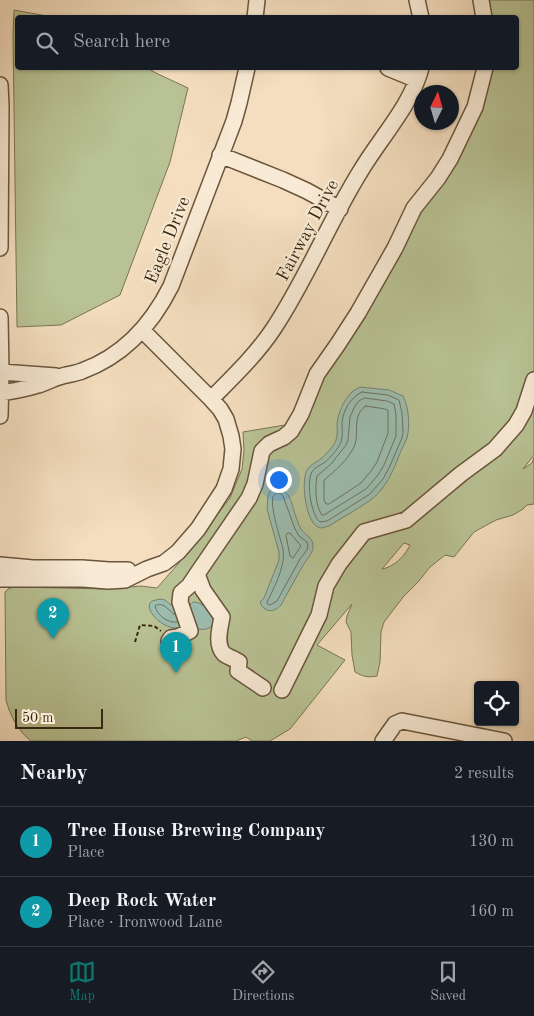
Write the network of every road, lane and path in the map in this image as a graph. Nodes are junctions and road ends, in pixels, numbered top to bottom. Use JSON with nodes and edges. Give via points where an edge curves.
{"nodes":[{"id":1,"x":258,"y":0,"type":"edge"},
{"id":2,"x":417,"y":0,"type":"edge"},
{"id":3,"x":481,"y":0,"type":"edge"},
{"id":4,"x":256,"y":15,"type":"edge"},
{"id":5,"x":420,"y":15,"type":"edge"},
{"id":6,"x":484,"y":15,"type":"edge"},
{"id":7,"x":247,"y":70,"type":"edge"},
{"id":8,"x":398,"y":70,"type":"edge"},
{"id":9,"x":484,"y":70,"type":"edge"},
{"id":10,"x":419,"y":74,"type":"edge"},
{"id":11,"x":0,"y":85,"type":"edge"},
{"id":12,"x":220,"y":156,"type":"junction"},
{"id":13,"x":0,"y":187,"type":"edge"},
{"id":14,"x":340,"y":209,"type":"junction"},
{"id":15,"x":0,"y":248,"type":"edge"},
{"id":16,"x":0,"y":317,"type":"edge"},
{"id":17,"x":142,"y":330,"type":"junction"},
{"id":18,"x":1,"y":372,"type":"edge"},
{"id":19,"x":60,"y":376,"type":"junction"},
{"id":20,"x":534,"y":380,"type":"edge"},
{"id":21,"x":1,"y":394,"type":"edge"},
{"id":22,"x":211,"y":399,"type":"junction"},
{"id":23,"x":0,"y":416,"type":"edge"},
{"id":24,"x":0,"y":565,"type":"edge"},
{"id":25,"x":147,"y":569,"type":"junction"},
{"id":26,"x":198,"y":574,"type":"junction"},
{"id":27,"x":0,"y":579,"type":"edge"},
{"id":28,"x":170,"y":639,"type":"joint"},
{"id":29,"x":135,"y":642,"type":"dead end"},
{"id":30,"x":263,"y":688,"type":"dead end"},
{"id":31,"x":282,"y":690,"type":"dead end"},
{"id":32,"x":383,"y":741,"type":"edge"},
{"id":33,"x":504,"y":741,"type":"edge"}],
"edges":[{"from":1,"to":4,"type":"street"},
{"from":2,"to":5,"type":"street"},
{"from":3,"to":6,"type":"street"},
{"from":7,"to":12,"type":"street","name":"Eagle Drive","via":[[239,103]]},
{"from":8,"to":10,"type":"street"},
{"from":9,"to":26,"type":"street","via":[[475,107],[450,159],[414,208],[358,313],[317,374],[291,431],[262,451],[250,498]]},
{"from":10,"to":14,"type":"street","name":"Fairway Drive","via":[[404,106],[363,166]]},
{"from":11,"to":13,"type":"street"},
{"from":12,"to":14,"type":"street","via":[[284,180]]},
{"from":12,"to":17,"type":"street","name":"Eagle Drive","via":[[171,286]]},
{"from":13,"to":15,"type":"street"},
{"from":14,"to":22,"type":"street","name":"Fairway Drive","via":[[275,327]]},
{"from":16,"to":18,"type":"street"},
{"from":17,"to":19,"type":"street","name":"Eagle Drive","via":[[104,361]]},
{"from":17,"to":22,"type":"street"},
{"from":18,"to":19,"type":"street","name":"Eagle Drive"},
{"from":18,"to":21,"type":"street"},
{"from":19,"to":21,"type":"street","name":"Eagle Drive"},
{"from":20,"to":31,"type":"street","via":[[524,411],[495,449],[406,520],[364,532],[326,586],[320,615]]},
{"from":21,"to":23,"type":"street"},
{"from":22,"to":25,"type":"street","via":[[226,419],[233,449],[224,489],[198,529],[178,552],[164,563]]},
{"from":24,"to":25,"type":"street"},
{"from":25,"to":27,"type":"street","via":[[125,580]]},
{"from":26,"to":28,"type":"street","via":[[179,598],[190,631]]},
{"from":26,"to":30,"type":"street","via":[[203,590],[222,617],[219,634],[223,653],[239,662],[238,671]]},
{"from":28,"to":29,"type":"path","via":[[154,626],[140,625]]},
{"from":32,"to":33,"type":"street","via":[[395,724],[402,721]]}]}
